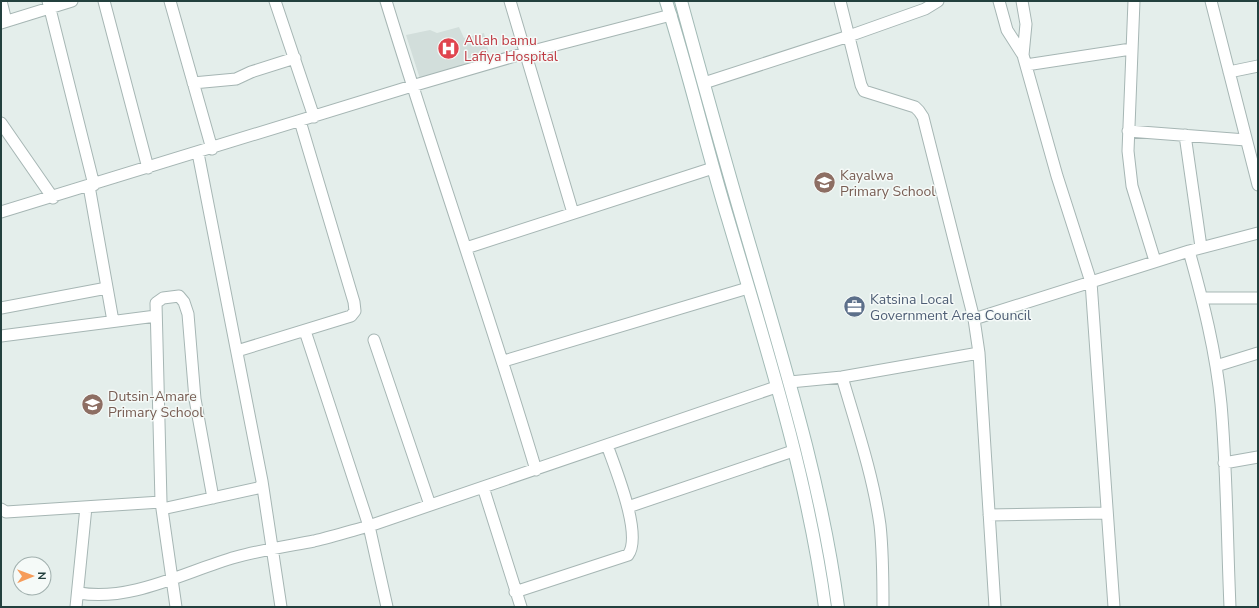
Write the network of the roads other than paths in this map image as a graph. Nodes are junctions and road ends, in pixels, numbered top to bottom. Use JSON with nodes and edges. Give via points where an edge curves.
{"nodes":[{"id":1,"x":2,"y":1,"type":"edge"},
{"id":2,"x":72,"y":1,"type":"edge"},
{"id":3,"x":104,"y":1,"type":"edge"},
{"id":4,"x":170,"y":1,"type":"edge"},
{"id":5,"x":275,"y":1,"type":"edge"},
{"id":6,"x":386,"y":1,"type":"edge"},
{"id":7,"x":510,"y":1,"type":"edge"},
{"id":8,"x":666,"y":1,"type":"edge"},
{"id":9,"x":681,"y":1,"type":"edge"},
{"id":10,"x":840,"y":1,"type":"edge"},
{"id":11,"x":999,"y":1,"type":"edge"},
{"id":12,"x":1022,"y":1,"type":"edge"},
{"id":13,"x":1134,"y":1,"type":"edge"},
{"id":14,"x":1211,"y":1,"type":"edge"},
{"id":15,"x":934,"y":2,"type":"edge"},
{"id":16,"x":49,"y":4,"type":"edge"},
{"id":17,"x":671,"y":15,"type":"junction"},
{"id":18,"x":4,"y":22,"type":"edge"},
{"id":19,"x":849,"y":36,"type":"junction"},
{"id":20,"x":1131,"y":49,"type":"junction"},
{"id":21,"x":526,"y":53,"type":"junction"},
{"id":22,"x":295,"y":58,"type":"junction"},
{"id":23,"x":1025,"y":60,"type":"junction"},
{"id":24,"x":1258,"y":66,"type":"edge"},
{"id":25,"x":1229,"y":72,"type":"junction"},
{"id":26,"x":193,"y":83,"type":"junction"},
{"id":27,"x":704,"y":84,"type":"junction"},
{"id":28,"x":412,"y":86,"type":"junction"},
{"id":29,"x":314,"y":117,"type":"junction"},
{"id":30,"x":300,"y":121,"type":"junction"},
{"id":31,"x":1,"y":123,"type":"edge"},
{"id":32,"x":1128,"y":131,"type":"junction"},
{"id":33,"x":1185,"y":135,"type":"junction"},
{"id":34,"x":1246,"y":140,"type":"junction"},
{"id":35,"x":212,"y":148,"type":"junction"},
{"id":36,"x":198,"y":153,"type":"junction"},
{"id":37,"x":148,"y":168,"type":"junction"},
{"id":38,"x":713,"y":168,"type":"junction"},
{"id":39,"x":1258,"y":185,"type":"edge"},
{"id":40,"x":92,"y":186,"type":"junction"},
{"id":41,"x":53,"y":198,"type":"junction"},
{"id":42,"x":1,"y":212,"type":"edge"},
{"id":43,"x":574,"y":213,"type":"junction"},
{"id":44,"x":1258,"y":233,"type":"edge"},
{"id":45,"x":466,"y":248,"type":"junction"},
{"id":46,"x":1201,"y":248,"type":"junction"},
{"id":47,"x":1189,"y":251,"type":"junction"},
{"id":48,"x":1155,"y":261,"type":"junction"},
{"id":49,"x":1091,"y":282,"type":"junction"},
{"id":50,"x":107,"y":288,"type":"junction"},
{"id":51,"x":748,"y":288,"type":"junction"},
{"id":52,"x":1202,"y":298,"type":"junction"},
{"id":53,"x":1258,"y":298,"type":"edge"},
{"id":54,"x":1,"y":308,"type":"edge"},
{"id":55,"x":156,"y":316,"type":"junction"},
{"id":56,"x":974,"y":319,"type":"junction"},
{"id":57,"x":113,"y":321,"type":"junction"},
{"id":58,"x":305,"y":331,"type":"junction"},
{"id":59,"x":1,"y":336,"type":"edge"},
{"id":60,"x":374,"y":340,"type":"dead end"},
{"id":61,"x":237,"y":351,"type":"junction"},
{"id":62,"x":979,"y":353,"type":"junction"},
{"id":63,"x":1258,"y":353,"type":"edge"},
{"id":64,"x":504,"y":361,"type":"junction"},
{"id":65,"x":1216,"y":366,"type":"junction"},
{"id":66,"x":842,"y":377,"type":"junction"},
{"id":67,"x":790,"y":382,"type":"junction"},
{"id":68,"x":776,"y":387,"type":"junction"},
{"id":69,"x":607,"y":445,"type":"junction"},
{"id":70,"x":793,"y":452,"type":"junction"},
{"id":71,"x":1258,"y":457,"type":"edge"},
{"id":72,"x":1224,"y":463,"type":"junction"},
{"id":73,"x":536,"y":470,"type":"junction"},
{"id":74,"x":262,"y":485,"type":"junction"},
{"id":75,"x":483,"y":487,"type":"junction"},
{"id":76,"x":213,"y":498,"type":"junction"},
{"id":77,"x":430,"y":505,"type":"junction"},
{"id":78,"x":161,"y":506,"type":"junction"},
{"id":79,"x":86,"y":507,"type":"junction"},
{"id":80,"x":628,"y":507,"type":"junction"},
{"id":81,"x":2,"y":511,"type":"edge"},
{"id":82,"x":1107,"y":513,"type":"junction"},
{"id":83,"x":989,"y":515,"type":"junction"},
{"id":84,"x":369,"y":526,"type":"junction"},
{"id":85,"x":273,"y":549,"type":"junction"},
{"id":86,"x":172,"y":579,"type":"junction"},
{"id":87,"x":515,"y":592,"type":"junction"},
{"id":88,"x":78,"y":593,"type":"junction"},
{"id":89,"x":76,"y":607,"type":"edge"},
{"id":90,"x":176,"y":607,"type":"edge"},
{"id":91,"x":281,"y":607,"type":"edge"},
{"id":92,"x":387,"y":607,"type":"edge"},
{"id":93,"x":521,"y":607,"type":"edge"},
{"id":94,"x":825,"y":607,"type":"edge"},
{"id":95,"x":838,"y":607,"type":"edge"},
{"id":96,"x":883,"y":607,"type":"edge"},
{"id":97,"x":995,"y":607,"type":"edge"},
{"id":98,"x":1114,"y":607,"type":"edge"},
{"id":99,"x":1230,"y":607,"type":"edge"}],
"edges":[{"from":1,"to":18,"type":"street"},
{"from":2,"to":16,"type":"street"},
{"from":3,"to":37,"type":"street"},
{"from":4,"to":26,"type":"street"},
{"from":5,"to":22,"type":"street"},
{"from":6,"to":28,"type":"street"},
{"from":7,"to":21,"type":"street"},
{"from":8,"to":17,"type":"main road"},
{"from":9,"to":27,"type":"main road"},
{"from":10,"to":19,"type":"street"},
{"from":11,"to":23,"type":"street","via":[[1007,30]]},
{"from":12,"to":23,"type":"street","via":[[1026,24]]},
{"from":13,"to":20,"type":"street"},
{"from":14,"to":25,"type":"street"},
{"from":15,"to":19,"type":"street"},
{"from":16,"to":18,"type":"street"},
{"from":16,"to":40,"type":"street"},
{"from":17,"to":21,"type":"street"},
{"from":17,"to":38,"type":"main road"},
{"from":19,"to":27,"type":"street"},
{"from":19,"to":56,"type":"street","via":[[864,91],[915,108],[923,118]]},
{"from":20,"to":23,"type":"street"},
{"from":20,"to":32,"type":"street"},
{"from":21,"to":28,"type":"street"},
{"from":21,"to":43,"type":"street"},
{"from":22,"to":26,"type":"street","via":[[236,79]]},
{"from":22,"to":29,"type":"street"},
{"from":23,"to":49,"type":"street","via":[[1057,176]]},
{"from":24,"to":25,"type":"street"},
{"from":25,"to":34,"type":"street"},
{"from":26,"to":35,"type":"street"},
{"from":27,"to":67,"type":"main road"},
{"from":28,"to":29,"type":"street"},
{"from":28,"to":45,"type":"street"},
{"from":29,"to":30,"type":"street"},
{"from":30,"to":35,"type":"street"},
{"from":30,"to":58,"type":"street","via":[[355,311],[351,316]]},
{"from":31,"to":41,"type":"street"},
{"from":32,"to":33,"type":"street"},
{"from":32,"to":48,"type":"street","via":[[1132,186]]},
{"from":33,"to":34,"type":"street"},
{"from":33,"to":46,"type":"street"},
{"from":34,"to":39,"type":"street"},
{"from":35,"to":36,"type":"street"},
{"from":36,"to":37,"type":"street"},
{"from":36,"to":61,"type":"street"},
{"from":37,"to":40,"type":"street"},
{"from":38,"to":43,"type":"street"},
{"from":38,"to":51,"type":"main road"},
{"from":40,"to":41,"type":"street"},
{"from":40,"to":50,"type":"street"},
{"from":41,"to":42,"type":"street"},
{"from":43,"to":45,"type":"street"},
{"from":44,"to":46,"type":"street"},
{"from":45,"to":64,"type":"street"},
{"from":46,"to":47,"type":"street"},
{"from":47,"to":48,"type":"street"},
{"from":47,"to":52,"type":"street"},
{"from":48,"to":49,"type":"street"},
{"from":49,"to":56,"type":"street"},
{"from":49,"to":82,"type":"street"},
{"from":50,"to":54,"type":"street"},
{"from":50,"to":57,"type":"street"},
{"from":51,"to":64,"type":"street"},
{"from":51,"to":68,"type":"main road"},
{"from":52,"to":53,"type":"street"},
{"from":52,"to":65,"type":"street"},
{"from":55,"to":57,"type":"street"},
{"from":55,"to":76,"type":"street","via":[[158,300],[179,296],[183,299],[191,334],[195,399]]},
{"from":55,"to":78,"type":"street"},
{"from":56,"to":62,"type":"street"},
{"from":57,"to":59,"type":"street"},
{"from":58,"to":61,"type":"street"},
{"from":58,"to":84,"type":"street"},
{"from":60,"to":77,"type":"street"},
{"from":61,"to":74,"type":"street"},
{"from":62,"to":66,"type":"street"},
{"from":62,"to":83,"type":"street"},
{"from":63,"to":65,"type":"street"},
{"from":64,"to":73,"type":"street"},
{"from":65,"to":72,"type":"street"},
{"from":66,"to":67,"type":"street"},
{"from":66,"to":96,"type":"street","via":[[880,524]]},
{"from":67,"to":95,"type":"main road","via":[[825,521]]},
{"from":68,"to":69,"type":"street"},
{"from":68,"to":70,"type":"main road"},
{"from":69,"to":73,"type":"street"},
{"from":69,"to":80,"type":"street"},
{"from":70,"to":80,"type":"street"},
{"from":70,"to":94,"type":"main road","via":[[813,531]]},
{"from":71,"to":72,"type":"street"},
{"from":72,"to":99,"type":"street"},
{"from":73,"to":75,"type":"street"},
{"from":74,"to":76,"type":"street"},
{"from":74,"to":85,"type":"street"},
{"from":75,"to":77,"type":"street"},
{"from":75,"to":87,"type":"street"},
{"from":76,"to":78,"type":"street"},
{"from":77,"to":84,"type":"street"},
{"from":78,"to":79,"type":"street"},
{"from":78,"to":86,"type":"street"},
{"from":79,"to":81,"type":"street"},
{"from":79,"to":88,"type":"street"},
{"from":80,"to":87,"type":"street","via":[[634,542],[633,549],[628,554]]},
{"from":82,"to":83,"type":"street"},
{"from":82,"to":98,"type":"street"},
{"from":83,"to":97,"type":"street"},
{"from":84,"to":85,"type":"street","via":[[315,541]]},
{"from":84,"to":92,"type":"street"},
{"from":85,"to":86,"type":"street","via":[[237,557]]},
{"from":85,"to":91,"type":"street"},
{"from":86,"to":88,"type":"street","via":[[104,595]]},
{"from":86,"to":90,"type":"street"},
{"from":87,"to":93,"type":"street"},
{"from":88,"to":89,"type":"street"}]}
